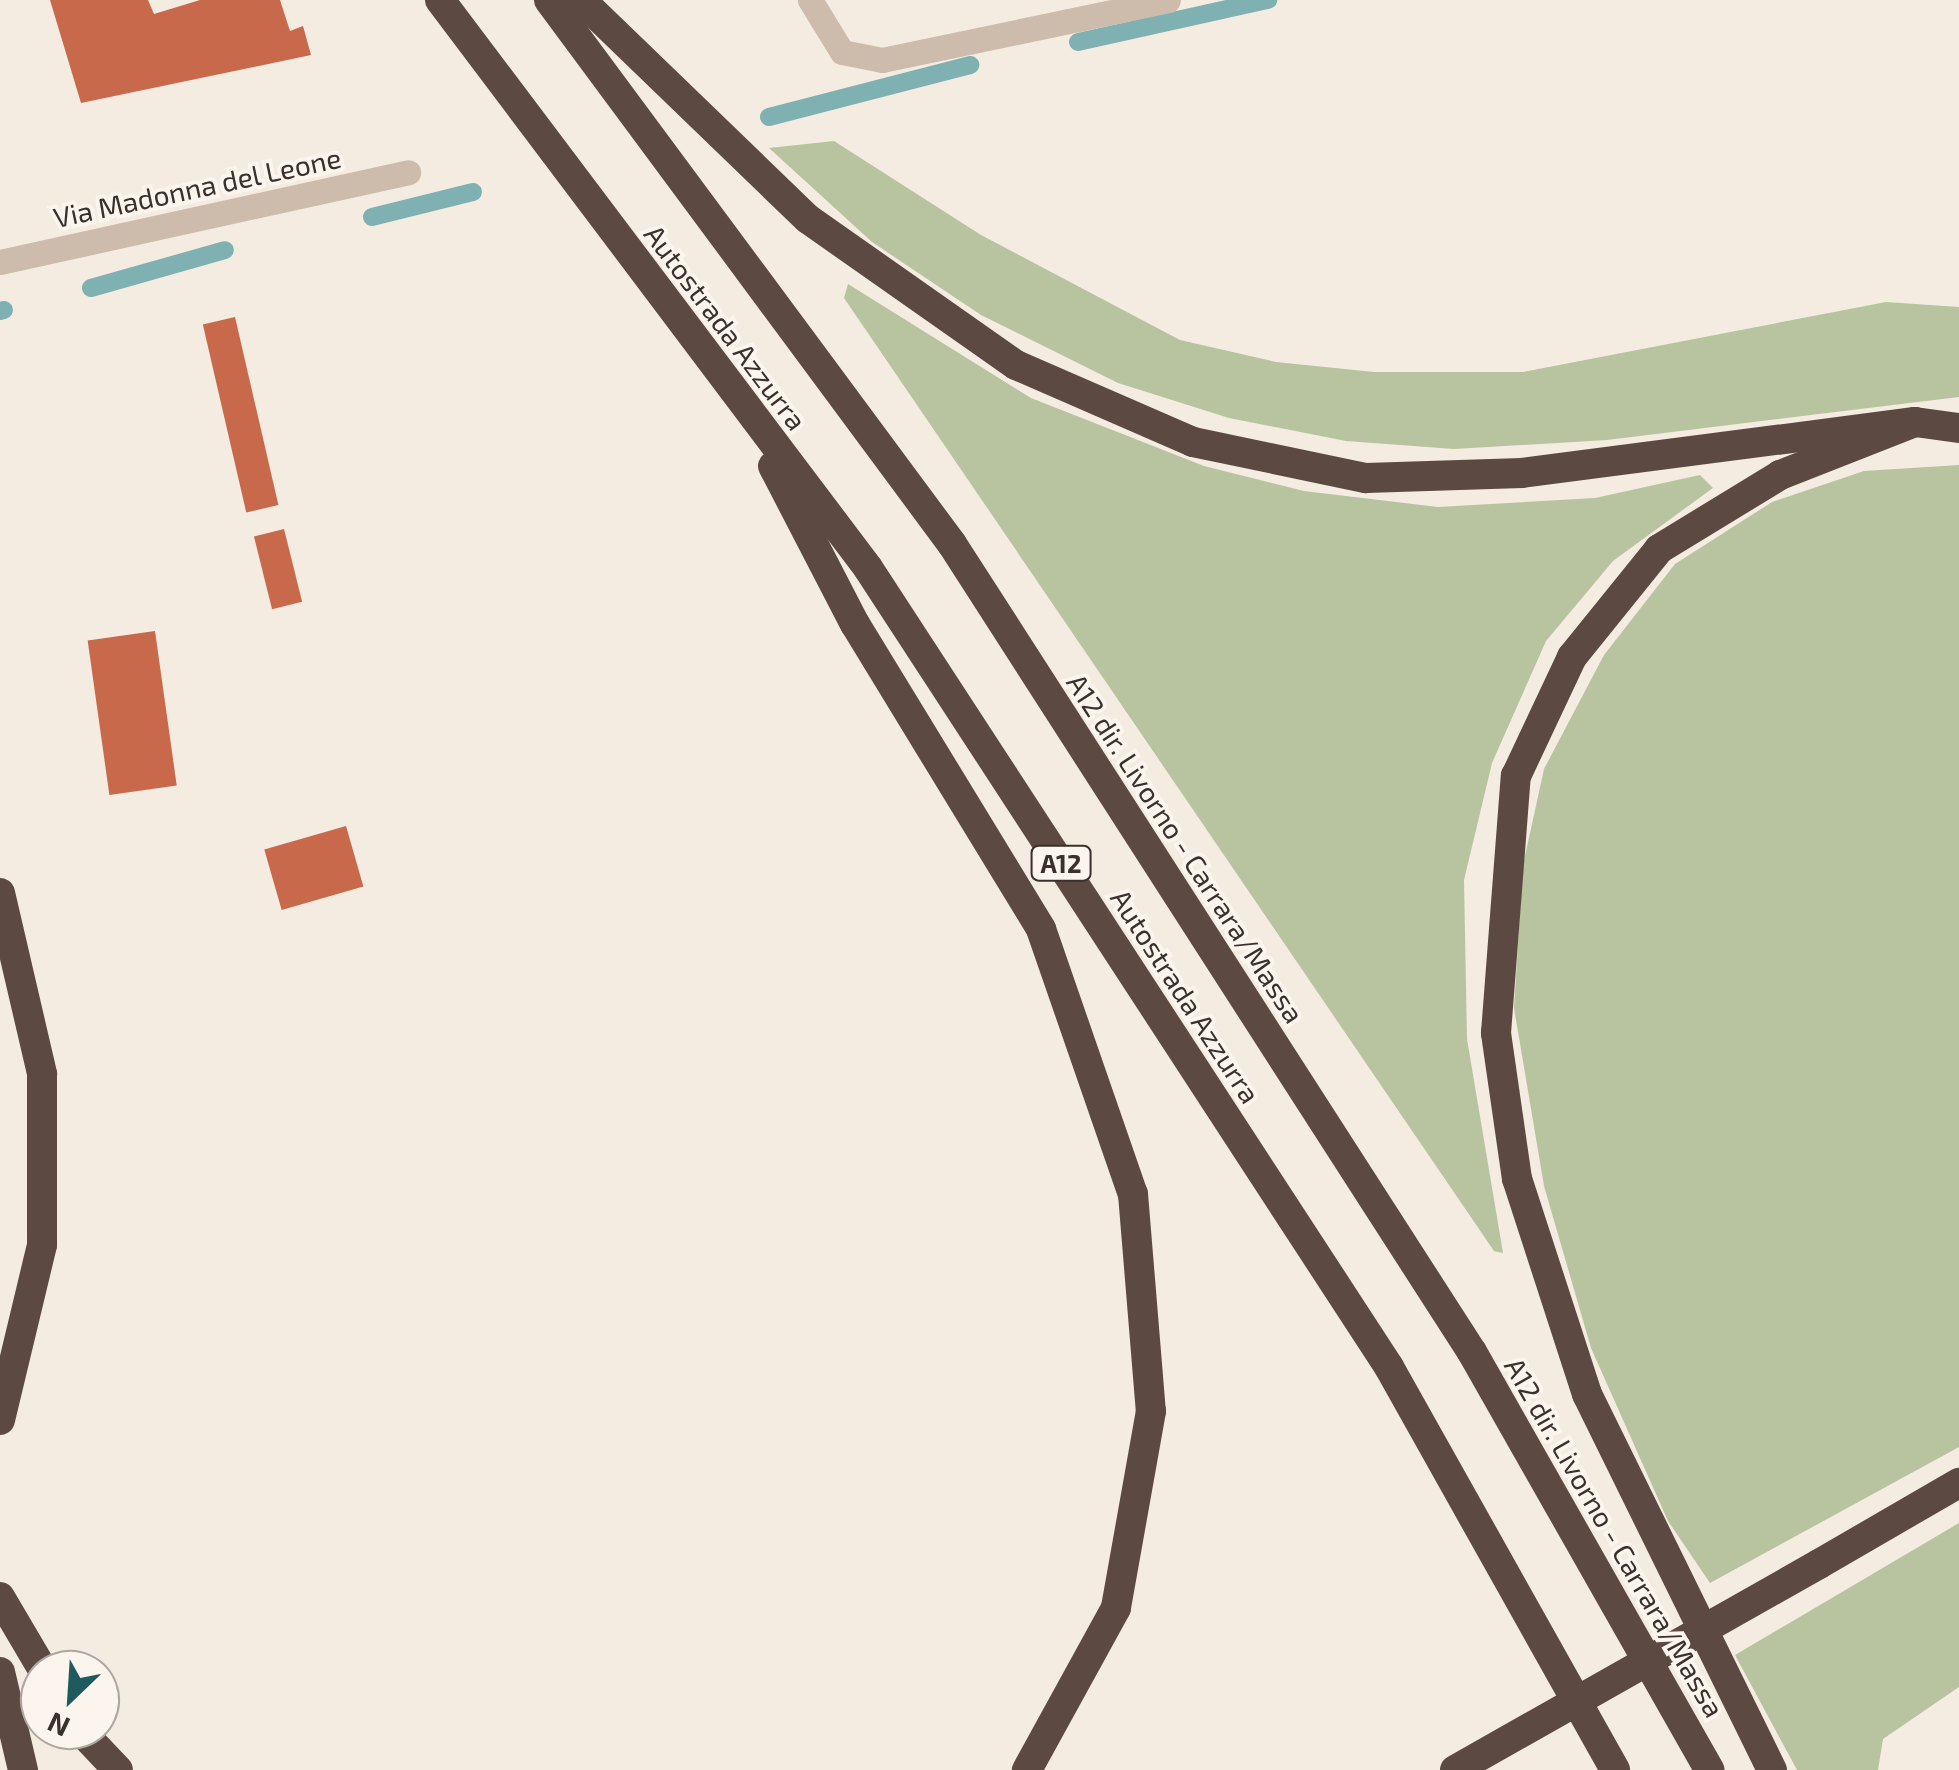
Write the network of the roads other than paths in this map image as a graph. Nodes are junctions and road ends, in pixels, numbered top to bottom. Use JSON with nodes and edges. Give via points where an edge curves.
{"nodes":[{"id":1,"x":440,"y":0,"type":"edge"},
{"id":2,"x":549,"y":0,"type":"edge"},
{"id":3,"x":582,"y":0,"type":"edge"},
{"id":4,"x":810,"y":0,"type":"edge"},
{"id":5,"x":1168,"y":0,"type":"edge"},
{"id":6,"x":408,"y":172,"type":"dead end"},
{"id":7,"x":0,"y":262,"type":"edge"},
{"id":8,"x":734,"y":393,"type":"junction"},
{"id":9,"x":1916,"y":422,"type":"junction"},
{"id":10,"x":1959,"y":428,"type":"edge"},
{"id":11,"x":0,"y":893,"type":"edge"},
{"id":12,"x":0,"y":1420,"type":"edge"},
{"id":13,"x":1959,"y":1484,"type":"edge"},
{"id":14,"x":0,"y":1598,"type":"edge"},
{"id":15,"x":31,"y":1650,"type":"edge"},
{"id":16,"x":0,"y":1672,"type":"edge"},
{"id":17,"x":99,"y":1750,"type":"edge"},
{"id":18,"x":24,"y":1770,"type":"edge"},
{"id":19,"x":118,"y":1770,"type":"edge"},
{"id":20,"x":1026,"y":1770,"type":"edge"},
{"id":21,"x":1455,"y":1770,"type":"edge"},
{"id":22,"x":1615,"y":1770,"type":"edge"},
{"id":23,"x":1709,"y":1770,"type":"edge"},
{"id":24,"x":1772,"y":1770,"type":"edge"}],
"edges":[{"from":1,"to":8,"type":"highway","name":"Autostrada Azzurra","number":"A12"},
{"from":2,"to":23,"type":"highway","name":"A12 dir. Livorno - Carrara/Massa","via":[[952,544],[1472,1352]]},
{"from":3,"to":9,"type":"highway","via":[[808,220],[1016,365],[1193,442],[1366,478],[1522,474]]},
{"from":4,"to":5,"type":"street","via":[[842,52],[882,60]]},
{"from":6,"to":7,"type":"street","name":"Via Madonna del Leone"},
{"from":8,"to":20,"type":"highway","via":[[856,624],[1040,929],[1133,1194],[1151,1411],[1116,1608]]},
{"from":8,"to":22,"type":"highway","name":"Autostrada Azzurra","number":"A12","via":[[868,568],[1389,1367]]},
{"from":9,"to":10,"type":"highway"},
{"from":9,"to":24,"type":"highway","via":[[1780,475],[1659,549],[1572,657],[1516,776],[1496,1033],[1517,1178],[1587,1394]]},
{"from":11,"to":12,"type":"highway","via":[[42,1074],[42,1245]]},
{"from":13,"to":21,"type":"highway","bridge":true},
{"from":14,"to":15,"type":"highway"},
{"from":16,"to":18,"type":"highway"},
{"from":17,"to":19,"type":"highway"}]}
